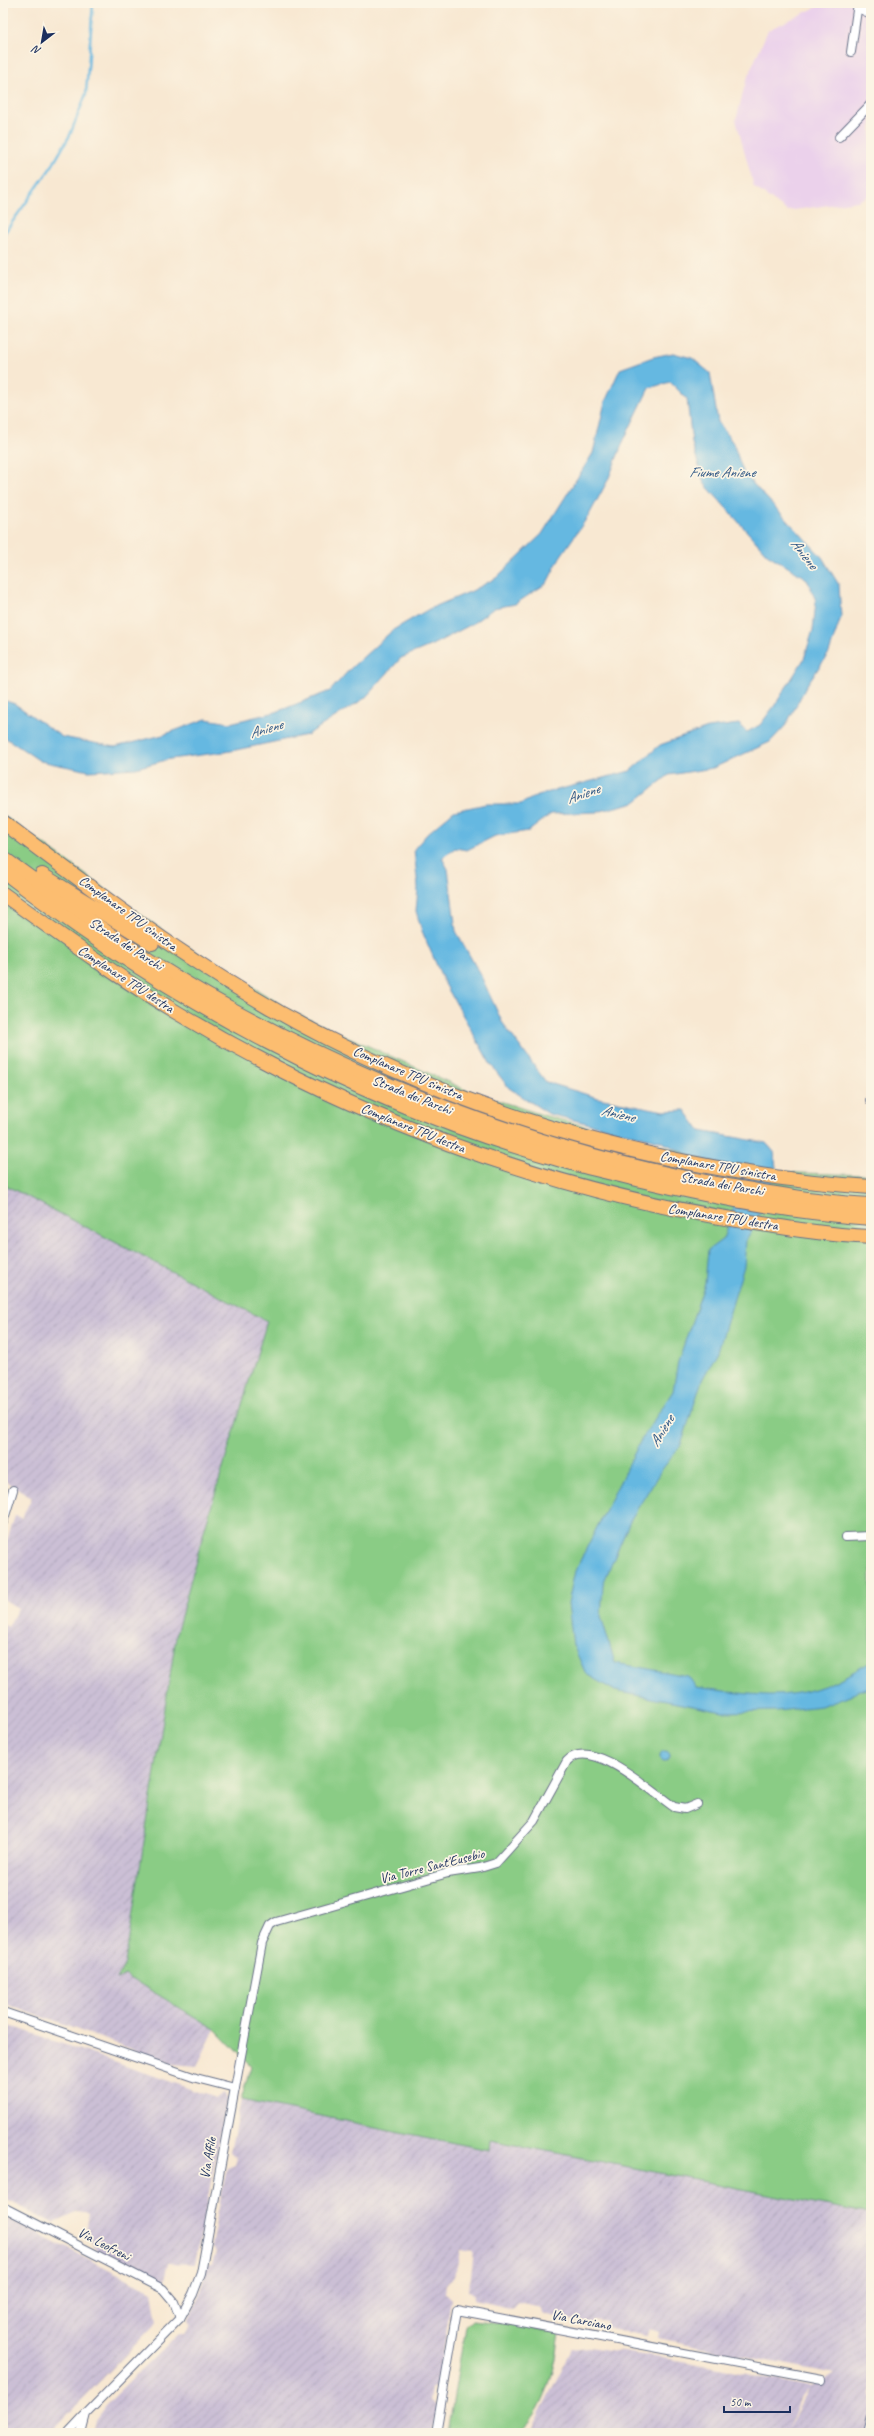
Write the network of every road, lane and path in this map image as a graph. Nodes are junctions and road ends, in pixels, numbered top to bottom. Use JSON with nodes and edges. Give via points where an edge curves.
{"nodes":[{"id":1,"x":858,"y":5,"type":"edge"},
{"id":2,"x":871,"y":14,"type":"edge"},
{"id":3,"x":851,"y":52,"type":"dead end"},
{"id":4,"x":871,"y":104,"type":"edge"},
{"id":5,"x":839,"y":137,"type":"dead end"},
{"id":6,"x":3,"y":822,"type":"edge"},
{"id":7,"x":3,"y":847,"type":"edge"},
{"id":8,"x":3,"y":858,"type":"edge"},
{"id":9,"x":3,"y":872,"type":"edge"},
{"id":10,"x":3,"y":894,"type":"edge"},
{"id":11,"x":252,"y":997,"type":"junction"},
{"id":12,"x":495,"y":1133,"type":"junction"},
{"id":13,"x":871,"y":1187,"type":"edge"},
{"id":14,"x":794,"y":1203,"type":"junction"},
{"id":15,"x":871,"y":1206,"type":"edge"},
{"id":16,"x":871,"y":1218,"type":"edge"},
{"id":17,"x":871,"y":1236,"type":"edge"},
{"id":18,"x":13,"y":1490,"type":"dead end"},
{"id":19,"x":3,"y":1522,"type":"edge"},
{"id":20,"x":871,"y":1536,"type":"edge"},
{"id":21,"x":846,"y":1537,"type":"dead end"},
{"id":22,"x":697,"y":1804,"type":"dead end"},
{"id":23,"x":3,"y":2012,"type":"edge"},
{"id":24,"x":235,"y":2088,"type":"junction"},
{"id":25,"x":3,"y":2207,"type":"edge"},
{"id":26,"x":180,"y":2318,"type":"junction"},
{"id":27,"x":822,"y":2379,"type":"dead end"},
{"id":28,"x":86,"y":2414,"type":"junction"},
{"id":29,"x":870,"y":2421,"type":"edge"},
{"id":30,"x":68,"y":2433,"type":"edge"},
{"id":31,"x":81,"y":2433,"type":"edge"},
{"id":32,"x":436,"y":2433,"type":"edge"},
{"id":33,"x":867,"y":2433,"type":"edge"}],
"edges":[{"from":1,"to":2,"type":"street"},
{"from":1,"to":3,"type":"street"},
{"from":4,"to":5,"type":"street"},
{"from":6,"to":11,"type":"highway","name":"Complanare TPU sinistra","via":[[137,922]]},
{"from":7,"to":11,"type":"highway","via":[[92,907],[212,978]]},
{"from":8,"to":12,"type":"highway","name":"Strada dei Parchi","via":[[132,949],[232,1010],[335,1063]]},
{"from":9,"to":12,"type":"highway","name":"Strada dei Parchi","via":[[148,972],[264,1040],[398,1102]]},
{"from":10,"to":17,"type":"highway","name":"Complanare TPU destra","via":[[139,989],[223,1039],[358,1106],[494,1159],[581,1187],[644,1203],[790,1228]]},
{"from":11,"to":13,"type":"highway","name":"Complanare TPU sinistra","via":[[362,1054],[502,1110],[629,1149],[702,1165],[797,1180]]},
{"from":12,"to":14,"type":"highway","name":"Strada dei Parchi","via":[[558,1159],[698,1194]]},
{"from":14,"to":15,"type":"highway","name":"Strada dei Parchi"},
{"from":14,"to":16,"type":"highway","name":"Strada dei Parchi"},
{"from":18,"to":19,"type":"street"},
{"from":20,"to":21,"type":"street"},
{"from":22,"to":24,"type":"street","name":"Via Torre Sant'Eusebio","via":[[685,1809],[674,1807],[608,1760],[590,1753],[575,1754],[567,1761],[534,1821],[496,1863],[448,1873],[276,1922],[270,1926],[262,1943]]},
{"from":23,"to":24,"type":"street","via":[[196,2078]]},
{"from":24,"to":26,"type":"street","name":"Via Affile","via":[[201,2273]]},
{"from":25,"to":26,"type":"street","name":"Via Leofreni","via":[[163,2289],[174,2302]]},
{"from":26,"to":28,"type":"street","name":"Via Affile"},
{"from":27,"to":32,"type":"street","name":"Via Carciano","via":[[457,2310]]},
{"from":28,"to":30,"type":"street"},
{"from":28,"to":31,"type":"street","name":"Via Affile"},
{"from":29,"to":33,"type":"street"}]}
